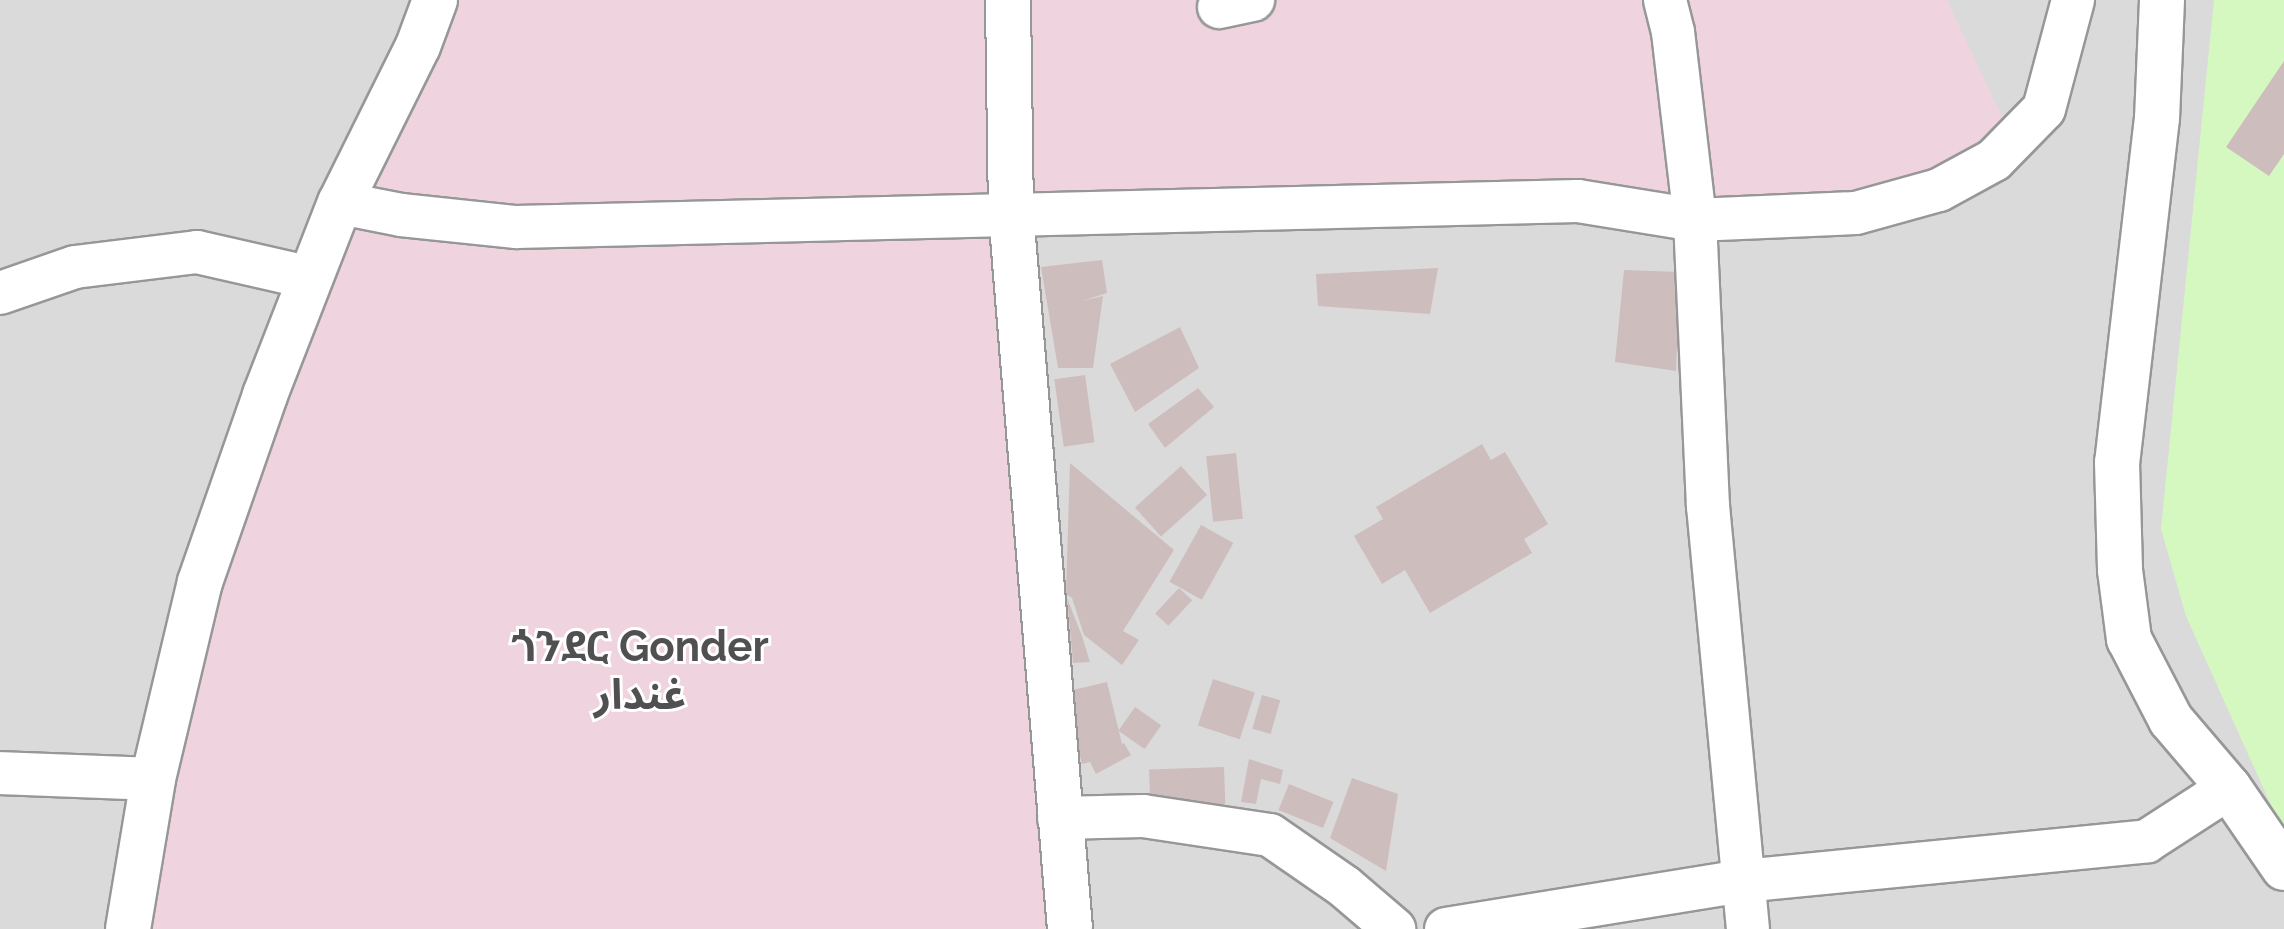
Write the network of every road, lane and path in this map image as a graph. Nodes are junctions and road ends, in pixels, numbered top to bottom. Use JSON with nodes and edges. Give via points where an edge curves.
{"nodes":[{"id":1,"x":435,"y":0,"type":"edge"},
{"id":2,"x":1008,"y":0,"type":"edge"},
{"id":3,"x":1665,"y":0,"type":"edge"},
{"id":4,"x":2073,"y":0,"type":"edge"},
{"id":5,"x":2162,"y":0,"type":"edge"},
{"id":6,"x":340,"y":203,"type":"junction"},
{"id":7,"x":1011,"y":213,"type":"junction"},
{"id":8,"x":1695,"y":220,"type":"junction"},
{"id":9,"x":311,"y":278,"type":"junction"},
{"id":10,"x":0,"y":293,"type":"edge"},
{"id":11,"x":0,"y":773,"type":"edge"},
{"id":12,"x":153,"y":779,"type":"junction"},
{"id":13,"x":2229,"y":788,"type":"junction"},
{"id":14,"x":1059,"y":818,"type":"junction"},
{"id":15,"x":2284,"y":868,"type":"edge"},
{"id":16,"x":1742,"y":881,"type":"junction"},
{"id":17,"x":128,"y":929,"type":"edge"},
{"id":18,"x":1070,"y":929,"type":"edge"},
{"id":19,"x":1394,"y":929,"type":"edge"},
{"id":20,"x":1446,"y":929,"type":"edge"},
{"id":21,"x":1748,"y":929,"type":"edge"}],
"edges":[{"from":1,"to":6,"type":"street","via":[[418,46]]},
{"from":2,"to":7,"type":"street"},
{"from":3,"to":8,"type":"street"},
{"from":4,"to":8,"type":"street","via":[[2044,109],[1994,160],[1939,190],[1856,213]]},
{"from":5,"to":13,"type":"street","via":[[2157,118],[2117,462],[2120,570],[2129,639],[2171,720]]},
{"from":6,"to":7,"type":"street","via":[[516,227]]},
{"from":6,"to":9,"type":"street"},
{"from":7,"to":8,"type":"street","via":[[1578,201]]},
{"from":7,"to":14,"type":"street","via":[[1045,590]]},
{"from":8,"to":16,"type":"street","via":[[1708,506]]},
{"from":9,"to":10,"type":"street","via":[[197,252],[75,267]]},
{"from":9,"to":12,"type":"street","via":[[200,582]]},
{"from":11,"to":12,"type":"street"},
{"from":12,"to":17,"type":"street"},
{"from":13,"to":15,"type":"street"},
{"from":13,"to":16,"type":"street","via":[[2147,841]]},
{"from":14,"to":18,"type":"street"},
{"from":14,"to":19,"type":"street","via":[[1143,816],[1270,835]]},
{"from":16,"to":20,"type":"street"},
{"from":16,"to":21,"type":"street"}]}
